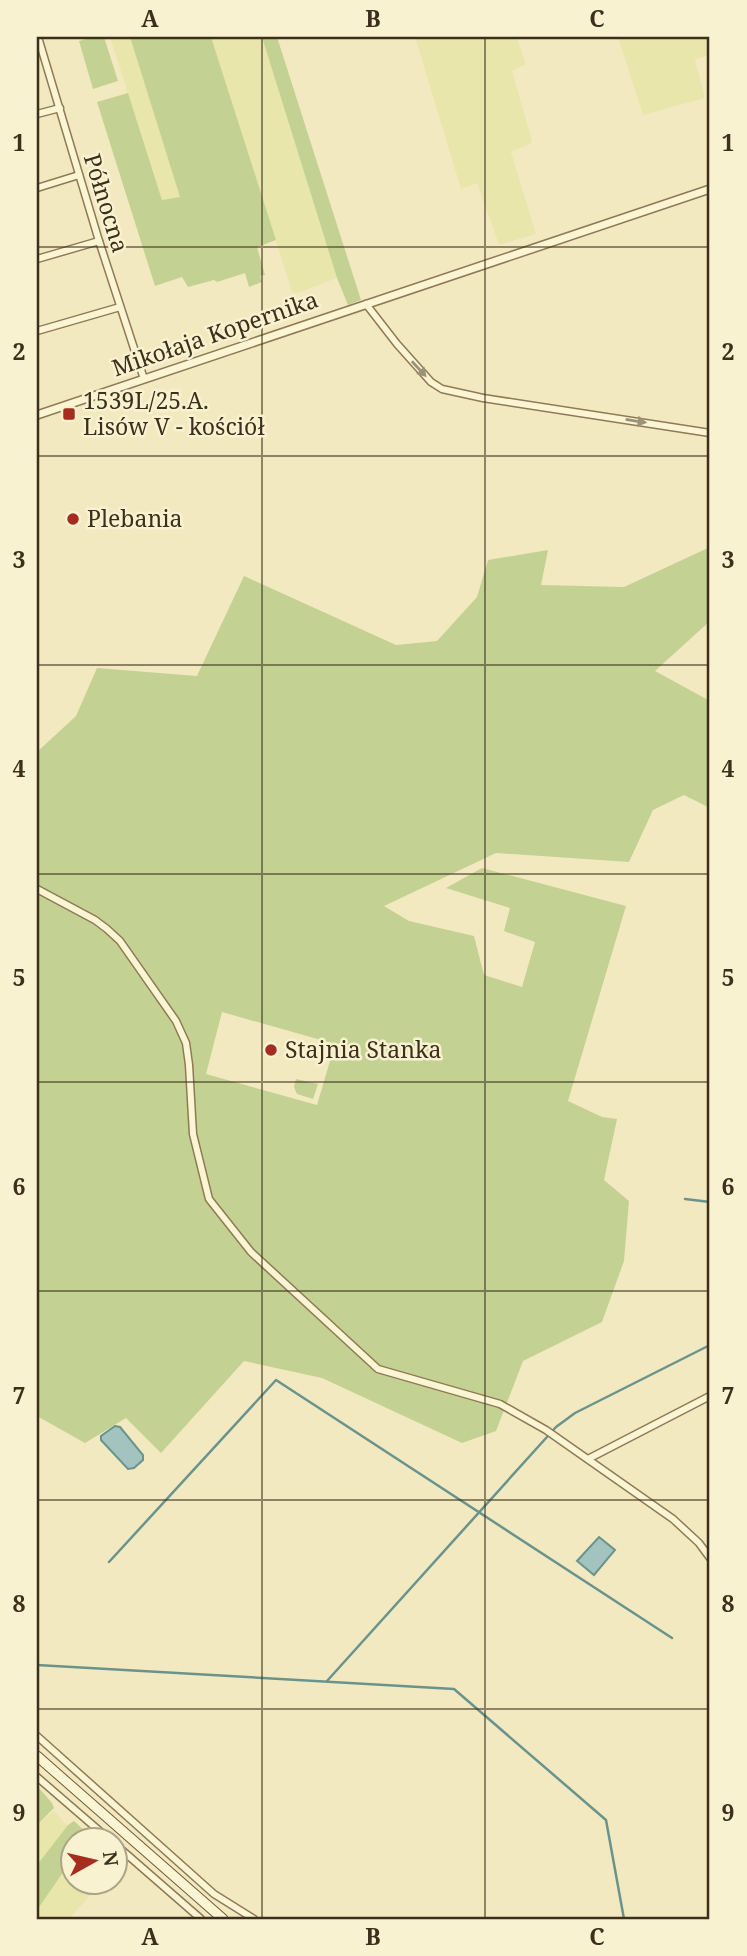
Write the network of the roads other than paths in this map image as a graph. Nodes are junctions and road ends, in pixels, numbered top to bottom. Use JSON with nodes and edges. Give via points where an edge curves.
{"nodes":[{"id":1,"x":38,"y":37,"type":"edge"},
{"id":2,"x":60,"y":108,"type":"junction"},
{"id":3,"x":37,"y":114,"type":"edge"},
{"id":4,"x":79,"y":175,"type":"junction"},
{"id":5,"x":37,"y":188,"type":"edge"},
{"id":6,"x":710,"y":189,"type":"edge"},
{"id":7,"x":99,"y":242,"type":"junction"},
{"id":8,"x":37,"y":260,"type":"edge"},
{"id":9,"x":366,"y":304,"type":"junction"},
{"id":10,"x":120,"y":307,"type":"junction"},
{"id":11,"x":37,"y":331,"type":"edge"},
{"id":12,"x":144,"y":379,"type":"junction"},
{"id":13,"x":37,"y":415,"type":"edge"},
{"id":14,"x":710,"y":433,"type":"edge"},
{"id":15,"x":37,"y":889,"type":"edge"},
{"id":16,"x":710,"y":1396,"type":"edge"},
{"id":17,"x":588,"y":1460,"type":"junction"},
{"id":18,"x":710,"y":1558,"type":"edge"},
{"id":19,"x":37,"y":1736,"type":"edge"},
{"id":20,"x":37,"y":1756,"type":"edge"},
{"id":21,"x":37,"y":1777,"type":"edge"},
{"id":22,"x":94,"y":1826,"type":"edge"},
{"id":23,"x":130,"y":1857,"type":"edge"},
{"id":24,"x":201,"y":1919,"type":"edge"},
{"id":25,"x":223,"y":1919,"type":"edge"},
{"id":26,"x":254,"y":1919,"type":"edge"}],
"edges":[{"from":1,"to":2,"type":"street","name":"Północna"},
{"from":2,"to":3,"type":"street"},
{"from":2,"to":4,"type":"street","name":"Północna"},
{"from":4,"to":5,"type":"street"},
{"from":4,"to":7,"type":"street","name":"Północna"},
{"from":6,"to":9,"type":"street","name":"Mikołaja Kopernika"},
{"from":7,"to":8,"type":"street"},
{"from":7,"to":10,"type":"street","name":"Północna"},
{"from":9,"to":12,"type":"street","name":"Mikołaja Kopernika"},
{"from":9,"to":14,"type":"street","one_way":true,"via":[[426,376],[447,391]]},
{"from":10,"to":11,"type":"street"},
{"from":10,"to":12,"type":"street","name":"Północna"},
{"from":12,"to":13,"type":"street","name":"Mikołaja Kopernika"},
{"from":15,"to":17,"type":"street","via":[[107,929],[176,1021],[186,1043],[193,1134],[209,1199],[251,1252],[378,1369],[500,1404]]},
{"from":16,"to":17,"type":"street"},
{"from":17,"to":18,"type":"street","via":[[673,1519]]},
{"from":19,"to":26,"type":"street","via":[[214,1894]]},
{"from":20,"to":25,"type":"main road"},
{"from":21,"to":22,"type":"street"},
{"from":23,"to":24,"type":"street"}]}
